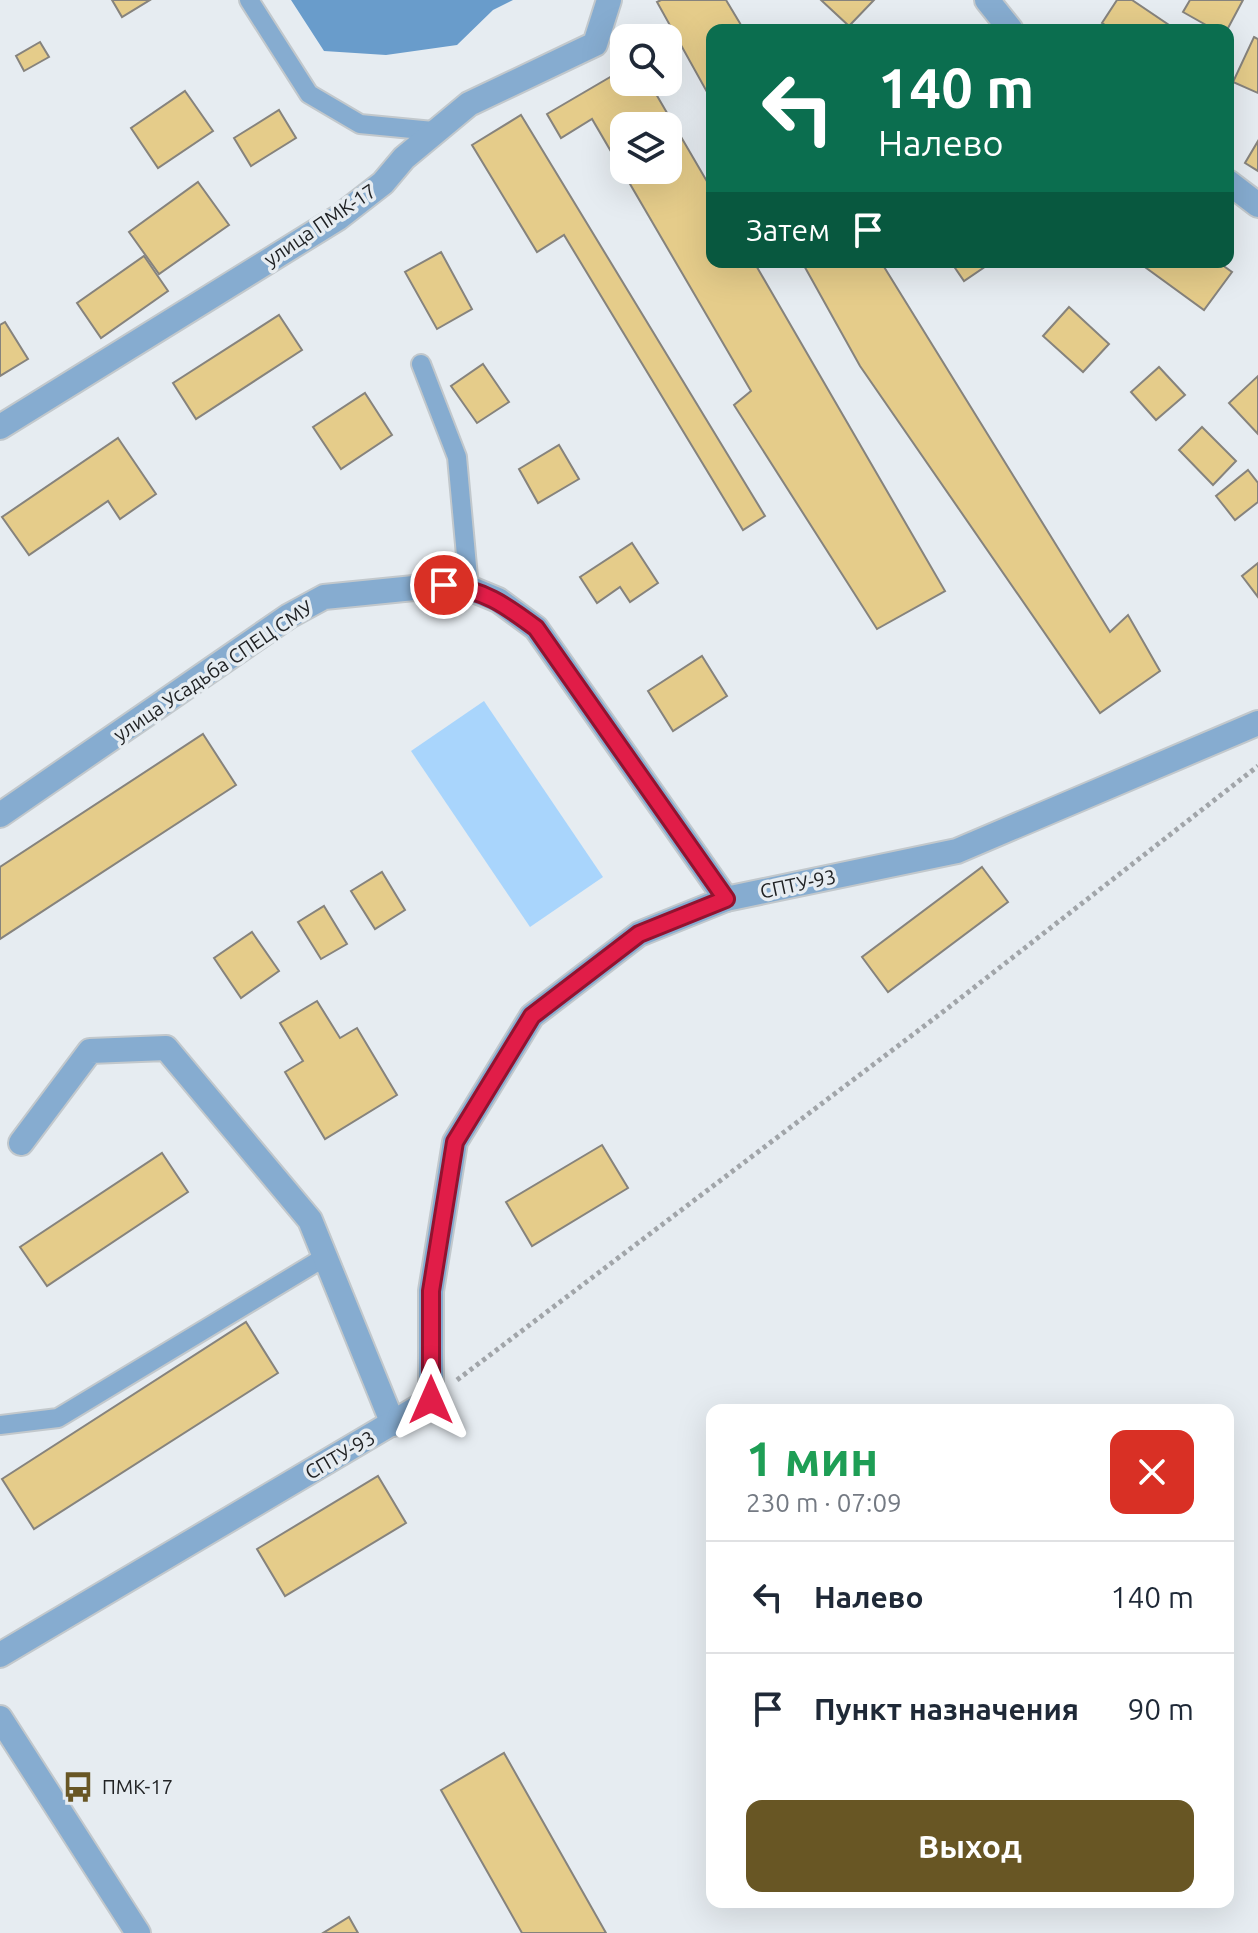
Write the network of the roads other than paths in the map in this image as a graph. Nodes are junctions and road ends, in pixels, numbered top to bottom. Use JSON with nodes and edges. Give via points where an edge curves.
{"nodes":[{"id":1,"x":249,"y":0,"type":"edge"},
{"id":2,"x":609,"y":0,"type":"edge"},
{"id":3,"x":987,"y":0,"type":"edge"},
{"id":4,"x":1006,"y":24,"type":"edge"},
{"id":5,"x":433,"y":131,"type":"junction"},
{"id":6,"x":1234,"y":187,"type":"edge"},
{"id":7,"x":1258,"y":205,"type":"edge"},
{"id":8,"x":421,"y":364,"type":"dead end"},
{"id":9,"x":0,"y":427,"type":"edge"},
{"id":10,"x":469,"y":588,"type":"junction"},
{"id":11,"x":1258,"y":723,"type":"edge"},
{"id":12,"x":0,"y":815,"type":"edge"},
{"id":13,"x":726,"y":899,"type":"junction"},
{"id":14,"x":21,"y":1143,"type":"dead end"},
{"id":15,"x":325,"y":1257,"type":"junction"},
{"id":16,"x":393,"y":1424,"type":"junction"},
{"id":17,"x":0,"y":1425,"type":"edge"},
{"id":18,"x":0,"y":1655,"type":"edge"},
{"id":19,"x":0,"y":1718,"type":"edge"},
{"id":20,"x":138,"y":1933,"type":"edge"}],
"edges":[{"from":1,"to":5,"type":"lane","via":[[309,94],[360,124]]},
{"from":2,"to":5,"type":"street","name":"улица ПМК-17","via":[[595,44],[469,104]]},
{"from":3,"to":4,"type":"street"},
{"from":5,"to":9,"type":"street","name":"улица ПМК-17","via":[[383,183],[338,218]]},
{"from":6,"to":7,"type":"street"},
{"from":8,"to":10,"type":"lane","via":[[457,457]]},
{"from":10,"to":12,"type":"street","name":"улица Усадьба СПЕЦ СМУ","via":[[444,585],[324,597]]},
{"from":10,"to":13,"type":"street","name":"улица Усадьба СПЕЦ СМУ","via":[[498,600],[536,628]]},
{"from":11,"to":13,"type":"street","name":"СПТУ-93","via":[[957,851]]},
{"from":13,"to":16,"type":"street","name":"СПТУ-93","via":[[639,934],[532,1016],[455,1142],[431,1291],[431,1400]]},
{"from":14,"to":15,"type":"street","via":[[90,1051],[166,1048],[310,1220]]},
{"from":15,"to":16,"type":"street"},
{"from":15,"to":17,"type":"lane","via":[[58,1418]]},
{"from":16,"to":18,"type":"street","name":"СПТУ-93"},
{"from":19,"to":20,"type":"street"}]}
